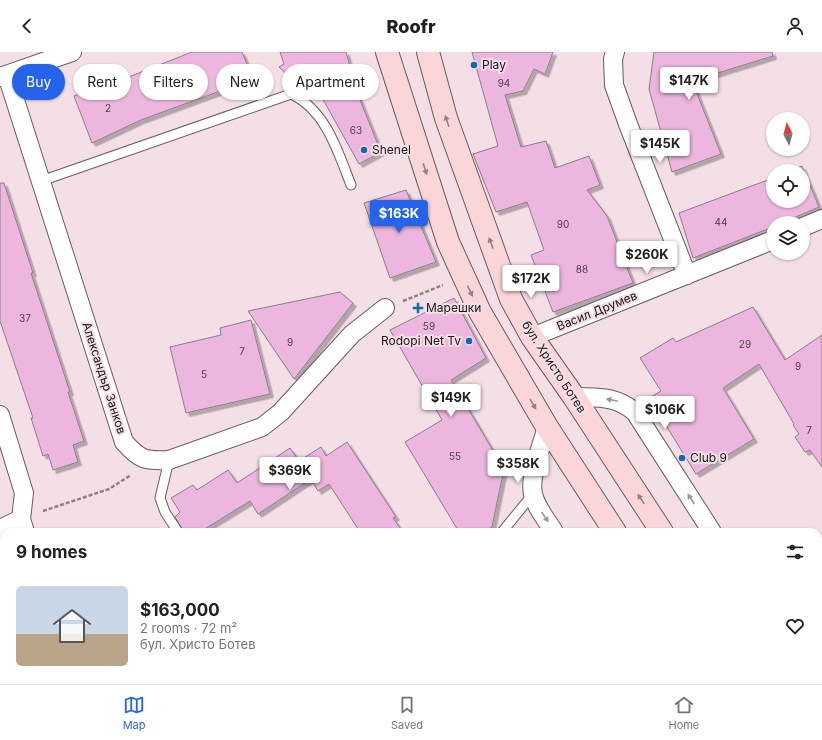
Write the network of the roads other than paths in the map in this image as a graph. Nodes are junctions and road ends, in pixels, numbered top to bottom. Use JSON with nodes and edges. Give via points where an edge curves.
{"nodes":[{"id":1,"x":72,"y":52,"type":"edge"},
{"id":2,"x":388,"y":52,"type":"edge"},
{"id":3,"x":428,"y":52,"type":"edge"},
{"id":4,"x":615,"y":52,"type":"edge"},
{"id":5,"x":4,"y":76,"type":"edge"},
{"id":6,"x":41,"y":181,"type":"junction"},
{"id":7,"x":351,"y":185,"type":"dead end"},
{"id":8,"x":822,"y":219,"type":"edge"},
{"id":9,"x":810,"y":224,"type":"edge"},
{"id":10,"x":766,"y":243,"type":"edge"},
{"id":11,"x":687,"y":275,"type":"junction"},
{"id":12,"x":385,"y":308,"type":"road end"},
{"id":13,"x":532,"y":337,"type":"junction"},
{"id":14,"x":574,"y":397,"type":"junction"},
{"id":15,"x":0,"y":415,"type":"edge"},
{"id":16,"x":547,"y":427,"type":"junction"},
{"id":17,"x":161,"y":461,"type":"junction"},
{"id":18,"x":533,"y":494,"type":"junction"},
{"id":19,"x":23,"y":525,"type":"edge"},
{"id":20,"x":6,"y":528,"type":"edge"},
{"id":21,"x":175,"y":528,"type":"edge"},
{"id":22,"x":505,"y":528,"type":"edge"},
{"id":23,"x":551,"y":528,"type":"edge"},
{"id":24,"x":612,"y":528,"type":"edge"},
{"id":25,"x":659,"y":528,"type":"edge"},
{"id":26,"x":709,"y":528,"type":"edge"}],
"edges":[{"from":1,"to":5,"type":"street"},
{"from":2,"to":16,"type":"main road","one_way":true,"via":[[448,242],[480,312]]},
{"from":13,"to":3,"type":"main road","name":"бул. Христо Ботев","one_way":true,"via":[[511,299],[446,118]]},
{"from":4,"to":11,"type":"street","via":[[614,85]]},
{"from":5,"to":6,"type":"street","name":"Александър Занков"},
{"from":6,"to":7,"type":"lane","via":[[291,94],[301,98],[328,128]]},
{"from":6,"to":17,"type":"street","name":"Александър Занков","via":[[124,442],[137,456]]},
{"from":8,"to":9,"type":"street"},
{"from":10,"to":11,"type":"street","name":"Васил Друмев"},
{"from":11,"to":13,"type":"street","name":"Васил Друмев"},
{"from":12,"to":17,"type":"street","via":[[352,334],[281,412],[262,427]]},
{"from":13,"to":14,"type":"main road","name":"бул. Христо Ботев"},
{"from":25,"to":14,"type":"main road","name":"бул. Христо Ботев","one_way":true},
{"from":26,"to":14,"type":"street","one_way":true,"via":[[635,412],[626,404],[613,399]]},
{"from":15,"to":19,"type":"street","via":[[24,493]]},
{"from":16,"to":18,"type":"street","via":[[533,479]]},
{"from":16,"to":24,"type":"main road"},
{"from":17,"to":21,"type":"lane","via":[[160,498]]},
{"from":18,"to":22,"type":"lane"},
{"from":18,"to":23,"type":"street","one_way":true},
{"from":19,"to":20,"type":"street"}]}
